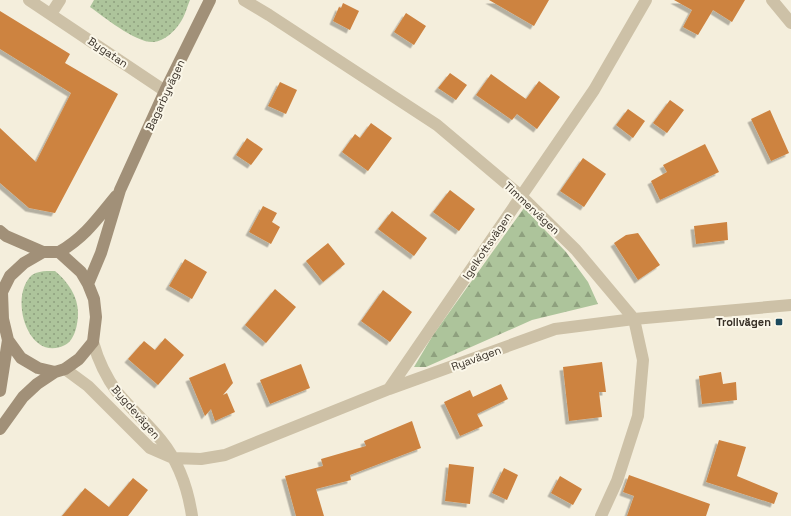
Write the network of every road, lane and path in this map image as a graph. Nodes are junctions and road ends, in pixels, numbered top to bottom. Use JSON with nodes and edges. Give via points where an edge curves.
{"nodes":[{"id":1,"x":29,"y":0,"type":"edge"},
{"id":2,"x":60,"y":0,"type":"edge"},
{"id":3,"x":210,"y":0,"type":"edge"},
{"id":4,"x":244,"y":0,"type":"edge"},
{"id":5,"x":646,"y":0,"type":"edge"},
{"id":6,"x":772,"y":0,"type":"edge"},
{"id":7,"x":50,"y":14,"type":"junction"},
{"id":8,"x":791,"y":23,"type":"edge"},
{"id":9,"x":165,"y":91,"type":"junction"},
{"id":10,"x":120,"y":190,"type":"junction"},
{"id":11,"x":521,"y":196,"type":"junction"},
{"id":12,"x":0,"y":232,"type":"edge"},
{"id":13,"x":43,"y":252,"type":"junction"},
{"id":14,"x":59,"y":252,"type":"junction"},
{"id":15,"x":88,"y":284,"type":"junction"},
{"id":16,"x":1,"y":290,"type":"edge"},
{"id":17,"x":791,"y":305,"type":"edge"},
{"id":18,"x":634,"y":319,"type":"junction"},
{"id":19,"x":8,"y":340,"type":"junction"},
{"id":20,"x":93,"y":342,"type":"junction"},
{"id":21,"x":60,"y":370,"type":"junction"},
{"id":22,"x":389,"y":390,"type":"junction"},
{"id":23,"x":0,"y":391,"type":"edge"},
{"id":24,"x":0,"y":430,"type":"edge"},
{"id":25,"x":173,"y":458,"type":"junction"},
{"id":26,"x":192,"y":516,"type":"edge"},
{"id":27,"x":600,"y":516,"type":"edge"}],
"edges":[{"from":1,"to":7,"type":"street","name":"Bygatan"},
{"from":2,"to":7,"type":"street"},
{"from":3,"to":9,"type":"street","name":"Bagarbyvägen"},
{"from":4,"to":11,"type":"street","name":"Timmervägen","via":[[437,125]]},
{"from":5,"to":11,"type":"street","name":"Igelkottsvägen","via":[[594,90]]},
{"from":6,"to":8,"type":"street"},
{"from":7,"to":9,"type":"street","name":"Bygatan"},
{"from":9,"to":10,"type":"street","name":"Bagarbyvägen"},
{"from":10,"to":14,"type":"street","name":"Bagarbyvägen","via":[[86,232]]},
{"from":10,"to":15,"type":"street","name":"Bagarbyvägen","via":[[101,253]]},
{"from":11,"to":18,"type":"street","name":"Timmervägen","via":[[576,250]]},
{"from":11,"to":22,"type":"street","name":"Igelkottsvägen"},
{"from":12,"to":13,"type":"street"},
{"from":13,"to":14,"type":"street"},
{"from":13,"to":16,"type":"street","via":[[24,263],[10,276]]},
{"from":14,"to":15,"type":"street","via":[[81,272]]},
{"from":15,"to":20,"type":"street","via":[[94,299],[96,317]]},
{"from":16,"to":19,"type":"street","via":[[3,319]]},
{"from":17,"to":18,"type":"street","name":"Ryavägen"},
{"from":18,"to":22,"type":"street","name":"Ryavägen","via":[[555,329]]},
{"from":18,"to":27,"type":"street","name":"Timmervägen","via":[[643,360],[638,416],[617,481]]},
{"from":19,"to":21,"type":"street","via":[[21,358],[38,368]]},
{"from":19,"to":23,"type":"street"},
{"from":20,"to":21,"type":"street","via":[[79,359]]},
{"from":20,"to":25,"type":"street","name":"Bygdevägen","via":[[101,366],[117,391],[161,440]]},
{"from":21,"to":24,"type":"street","via":[[37,384],[23,398]]},
{"from":21,"to":25,"type":"street","name":"Bygdevägen","via":[[88,386],[150,448]]},
{"from":22,"to":25,"type":"street","name":"Ryavägen","via":[[225,455],[200,459]]},
{"from":25,"to":26,"type":"street","name":"Bygdevägen","via":[[189,497]]}]}
